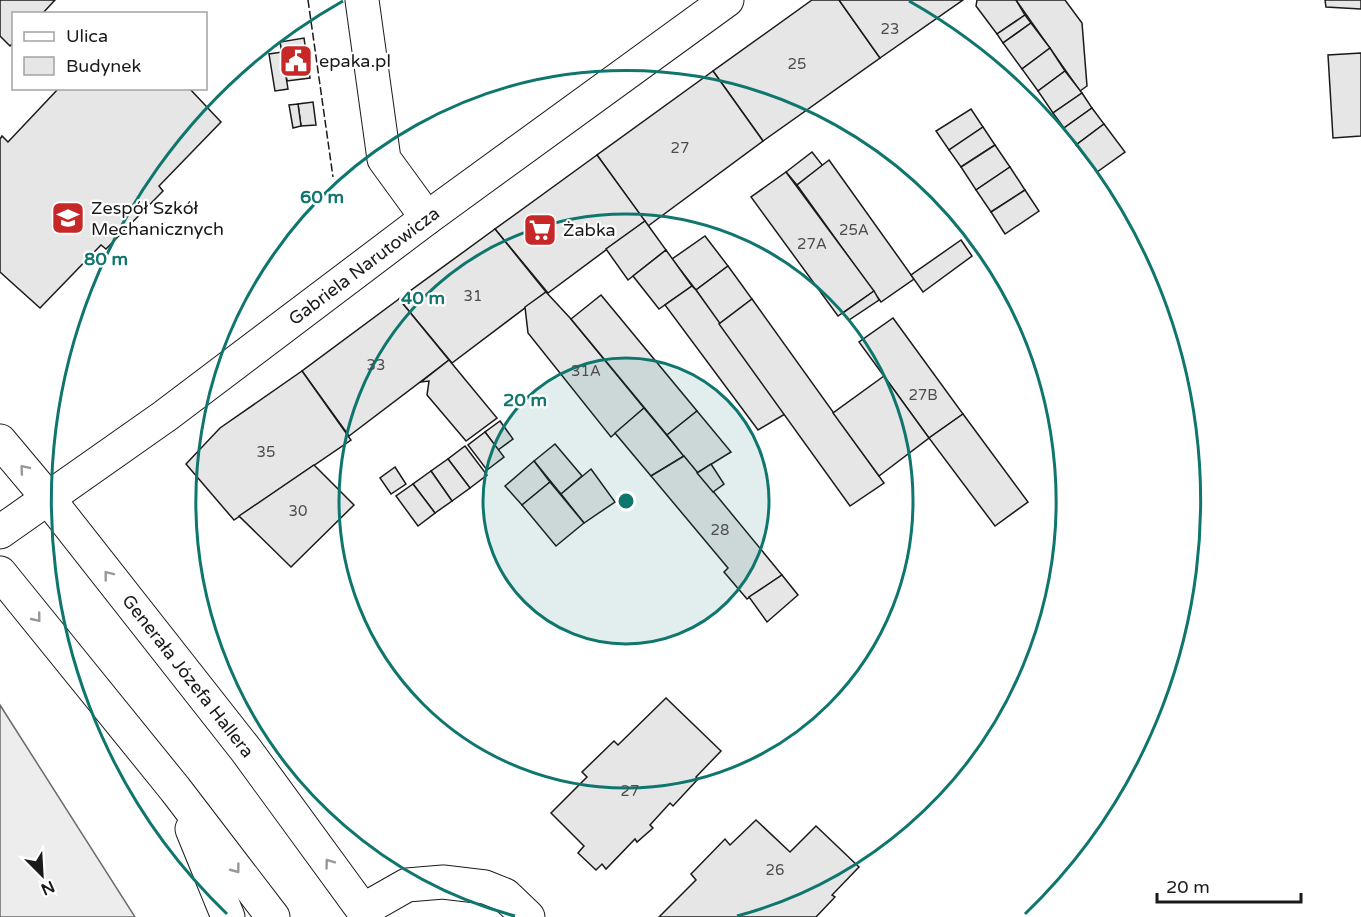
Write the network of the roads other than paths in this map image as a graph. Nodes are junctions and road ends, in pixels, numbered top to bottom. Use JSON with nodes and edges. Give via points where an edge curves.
{"nodes":[{"id":1,"x":362,"y":0,"type":"edge"},
{"id":2,"x":727,"y":0,"type":"edge"},
{"id":3,"x":428,"y":218,"type":"junction"},
{"id":4,"x":0,"y":441,"type":"edge"},
{"id":5,"x":47,"y":497,"type":"junction"},
{"id":6,"x":0,"y":532,"type":"edge"},
{"id":7,"x":0,"y":573,"type":"edge"},
{"id":8,"x":175,"y":789,"type":"junction"},
{"id":9,"x":365,"y":914,"type":"edge"},
{"id":10,"x":228,"y":917,"type":"edge"},
{"id":11,"x":273,"y":917,"type":"edge"},
{"id":12,"x":528,"y":917,"type":"edge"}],
"edges":[{"from":1,"to":3,"type":"main road","via":[[384,159]]},
{"from":2,"to":3,"type":"main road","name":"Gabriela Narutowicza"},
{"from":3,"to":5,"type":"main road","name":"Gabriela Narutowicza","via":[[165,416]]},
{"from":5,"to":4,"type":"main road","name":"Generała Józefa Hallera","one_way":true},
{"from":5,"to":6,"type":"main road","name":"Gabriela Narutowicza"},
{"from":9,"to":5,"type":"main road","name":"Generała Józefa Hallera","one_way":true,"via":[[246,750]]},
{"from":7,"to":8,"type":"main road","one_way":true},
{"from":8,"to":10,"type":"main road"},
{"from":8,"to":11,"type":"main road","one_way":true},
{"from":9,"to":12,"type":"main road","via":[[407,885],[443,882],[485,887],[506,895]]}]}
